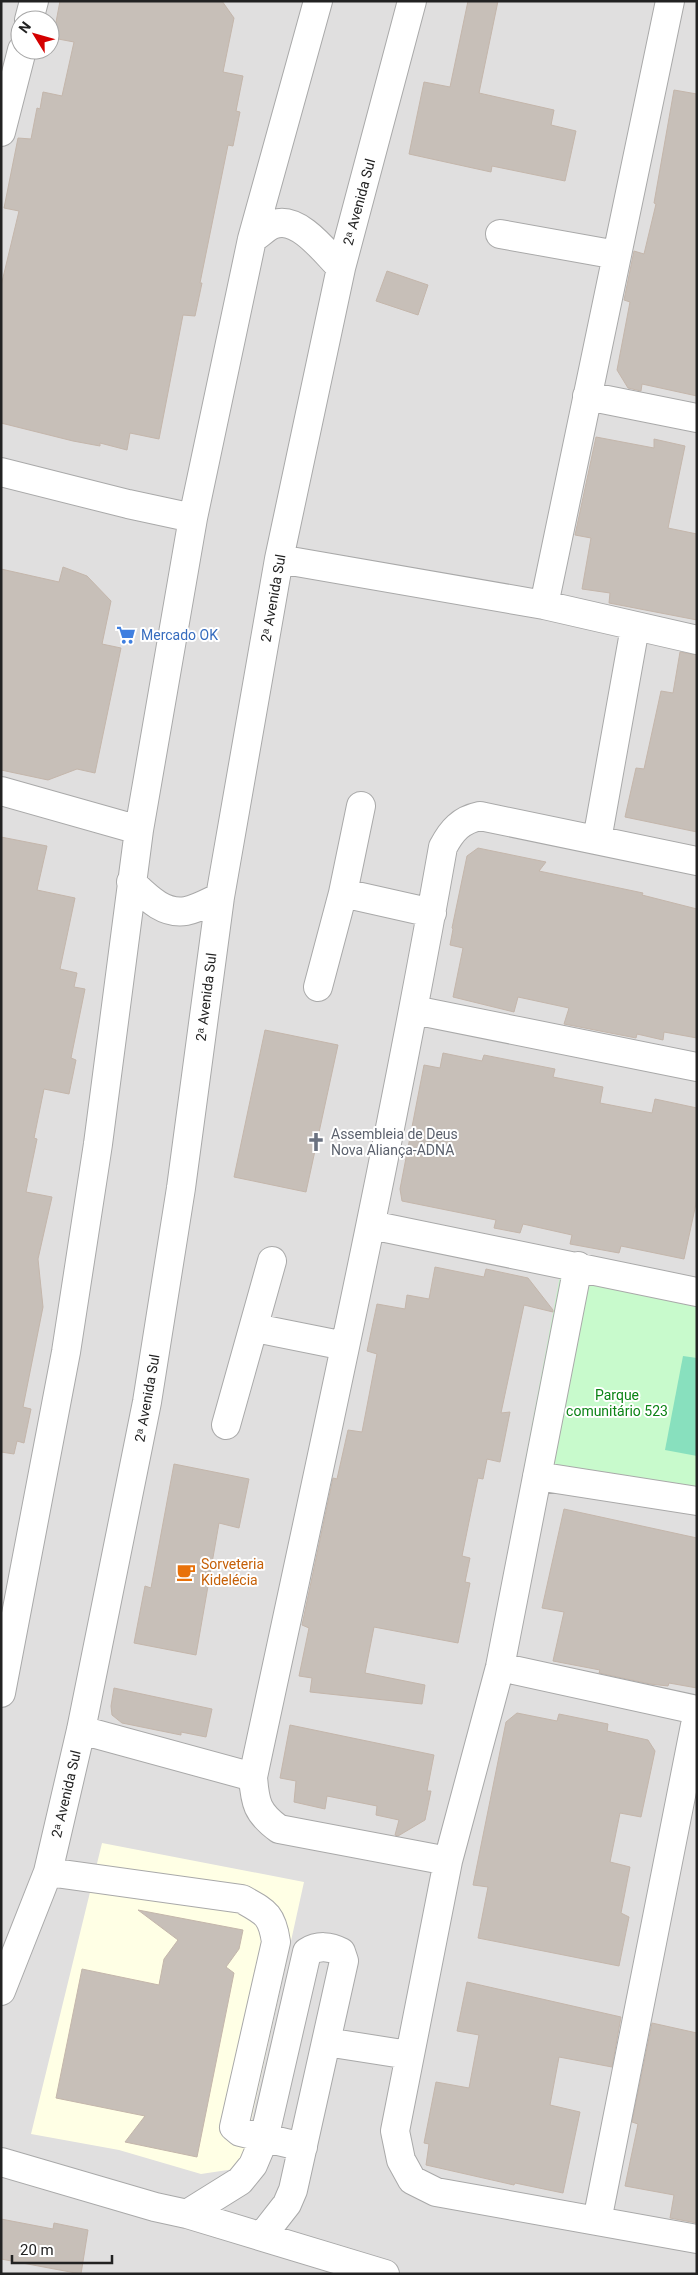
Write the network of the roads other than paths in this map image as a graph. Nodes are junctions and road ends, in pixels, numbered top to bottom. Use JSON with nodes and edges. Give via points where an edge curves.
{"nodes":[{"id":1,"x":318,"y":1,"type":"edge"},
{"id":2,"x":412,"y":1,"type":"edge"},
{"id":3,"x":670,"y":1,"type":"edge"},
{"id":4,"x":19,"y":60,"type":"edge"},
{"id":5,"x":1,"y":132,"type":"edge"},
{"id":6,"x":500,"y":234,"type":"dead end"},
{"id":7,"x":252,"y":239,"type":"junction"},
{"id":8,"x":617,"y":255,"type":"junction"},
{"id":9,"x":341,"y":268,"type":"junction"},
{"id":10,"x":587,"y":396,"type":"junction"},
{"id":11,"x":697,"y":418,"type":"edge"},
{"id":12,"x":1,"y":472,"type":"edge"},
{"id":13,"x":194,"y":518,"type":"junction"},
{"id":14,"x":279,"y":559,"type":"junction"},
{"id":15,"x":544,"y":605,"type":"junction"},
{"id":16,"x":635,"y":627,"type":"junction"},
{"id":17,"x":697,"y":640,"type":"edge"},
{"id":18,"x":1,"y":792,"type":"edge"},
{"id":19,"x":360,"y":806,"type":"dead end"},
{"id":20,"x":139,"y":830,"type":"junction"},
{"id":21,"x":597,"y":840,"type":"junction"},
{"id":22,"x":697,"y":861,"type":"edge"},
{"id":23,"x":131,"y":882,"type":"junction"},
{"id":24,"x":343,"y":893,"type":"junction"},
{"id":25,"x":220,"y":897,"type":"junction"},
{"id":26,"x":432,"y":913,"type":"junction"},
{"id":27,"x":318,"y":987,"type":"dead end"},
{"id":28,"x":414,"y":1010,"type":"junction"},
{"id":29,"x":697,"y":1067,"type":"edge"},
{"id":30,"x":371,"y":1225,"type":"junction"},
{"id":31,"x":272,"y":1261,"type":"dead end"},
{"id":32,"x":578,"y":1266,"type":"junction"},
{"id":33,"x":697,"y":1292,"type":"edge"},
{"id":34,"x":254,"y":1328,"type":"junction"},
{"id":35,"x":345,"y":1346,"type":"junction"},
{"id":36,"x":226,"y":1425,"type":"dead end"},
{"id":37,"x":537,"y":1476,"type":"junction"},
{"id":38,"x":697,"y":1501,"type":"edge"},
{"id":39,"x":9,"y":1603,"type":"edge"},
{"id":40,"x":500,"y":1668,"type":"junction"},
{"id":41,"x":1,"y":1693,"type":"edge"},
{"id":42,"x":697,"y":1710,"type":"edge"},
{"id":43,"x":697,"y":1715,"type":"edge"},
{"id":44,"x":81,"y":1730,"type":"junction"},
{"id":45,"x":253,"y":1777,"type":"junction"},
{"id":46,"x":448,"y":1861,"type":"junction"},
{"id":47,"x":48,"y":1872,"type":"junction"},
{"id":48,"x":1,"y":1991,"type":"edge"},
{"id":49,"x":326,"y":2042,"type":"junction"},
{"id":50,"x":409,"y":2055,"type":"junction"},
{"id":51,"x":264,"y":2139,"type":"junction"},
{"id":52,"x":303,"y":2147,"type":"junction"},
{"id":53,"x":1,"y":2162,"type":"edge"},
{"id":54,"x":187,"y":2214,"type":"junction"},
{"id":55,"x":598,"y":2221,"type":"junction"},
{"id":56,"x":262,"y":2236,"type":"junction"},
{"id":57,"x":697,"y":2239,"type":"edge"},
{"id":58,"x":385,"y":2274,"type":"edge"}],
"edges":[{"from":1,"to":7,"type":"street"},
{"from":2,"to":9,"type":"street","name":"2ᵃ Avenida Sul"},
{"from":3,"to":8,"type":"street"},
{"from":4,"to":5,"type":"street"},
{"from":6,"to":8,"type":"street"},
{"from":7,"to":9,"type":"street","via":[[276,223],[295,224]]},
{"from":7,"to":13,"type":"street"},
{"from":8,"to":10,"type":"street"},
{"from":9,"to":14,"type":"street","name":"2ᵃ Avenida Sul"},
{"from":10,"to":11,"type":"street"},
{"from":10,"to":15,"type":"street"},
{"from":12,"to":13,"type":"street"},
{"from":13,"to":20,"type":"street"},
{"from":14,"to":15,"type":"street"},
{"from":14,"to":25,"type":"street","name":"2ᵃ Avenida Sul"},
{"from":15,"to":16,"type":"street"},
{"from":16,"to":17,"type":"street"},
{"from":16,"to":21,"type":"street"},
{"from":18,"to":20,"type":"street"},
{"from":19,"to":24,"type":"street"},
{"from":20,"to":23,"type":"street"},
{"from":21,"to":22,"type":"street"},
{"from":21,"to":26,"type":"street","via":[[480,816],[470,818],[449,835],[443,848]]},
{"from":23,"to":25,"type":"street","via":[[150,901],[166,909],[186,911]]},
{"from":23,"to":39,"type":"street","via":[[98,1144],[68,1343]]},
{"from":24,"to":26,"type":"street"},
{"from":24,"to":27,"type":"street"},
{"from":25,"to":44,"type":"street","name":"2ᵃ Avenida Sul","via":[[181,1188],[147,1402]]},
{"from":26,"to":28,"type":"street"},
{"from":28,"to":29,"type":"street"},
{"from":28,"to":30,"type":"street"},
{"from":30,"to":32,"type":"street"},
{"from":30,"to":35,"type":"street"},
{"from":31,"to":34,"type":"street"},
{"from":32,"to":33,"type":"street"},
{"from":32,"to":37,"type":"street"},
{"from":34,"to":35,"type":"street"},
{"from":34,"to":36,"type":"street"},
{"from":35,"to":45,"type":"street"},
{"from":37,"to":38,"type":"street"},
{"from":37,"to":40,"type":"street"},
{"from":39,"to":41,"type":"street"},
{"from":40,"to":42,"type":"street"},
{"from":40,"to":46,"type":"street"},
{"from":43,"to":55,"type":"street"},
{"from":44,"to":45,"type":"street"},
{"from":44,"to":47,"type":"street","name":"2ᵃ Avenida Sul"},
{"from":45,"to":46,"type":"street","via":[[255,1801],[264,1818],[279,1829]]},
{"from":46,"to":50,"type":"street"},
{"from":47,"to":48,"type":"street","name":"2ᵃ Avenida Sul"},
{"from":47,"to":51,"type":"street","via":[[242,1899],[273,1922],[276,1942],[234,2127]]},
{"from":49,"to":50,"type":"street"},
{"from":49,"to":51,"type":"street","via":[[344,1962],[341,1952],[333,1947],[315,1947],[308,1952],[305,1962]]},
{"from":49,"to":52,"type":"street"},
{"from":50,"to":55,"type":"street","via":[[395,2131],[401,2160],[412,2180],[436,2192]]},
{"from":51,"to":52,"type":"street"},
{"from":51,"to":54,"type":"street","via":[[253,2165],[240,2181]]},
{"from":52,"to":56,"type":"street","via":[[287,2204]]},
{"from":53,"to":54,"type":"street"},
{"from":54,"to":56,"type":"street"},
{"from":55,"to":57,"type":"street"},
{"from":56,"to":58,"type":"street"}]}
